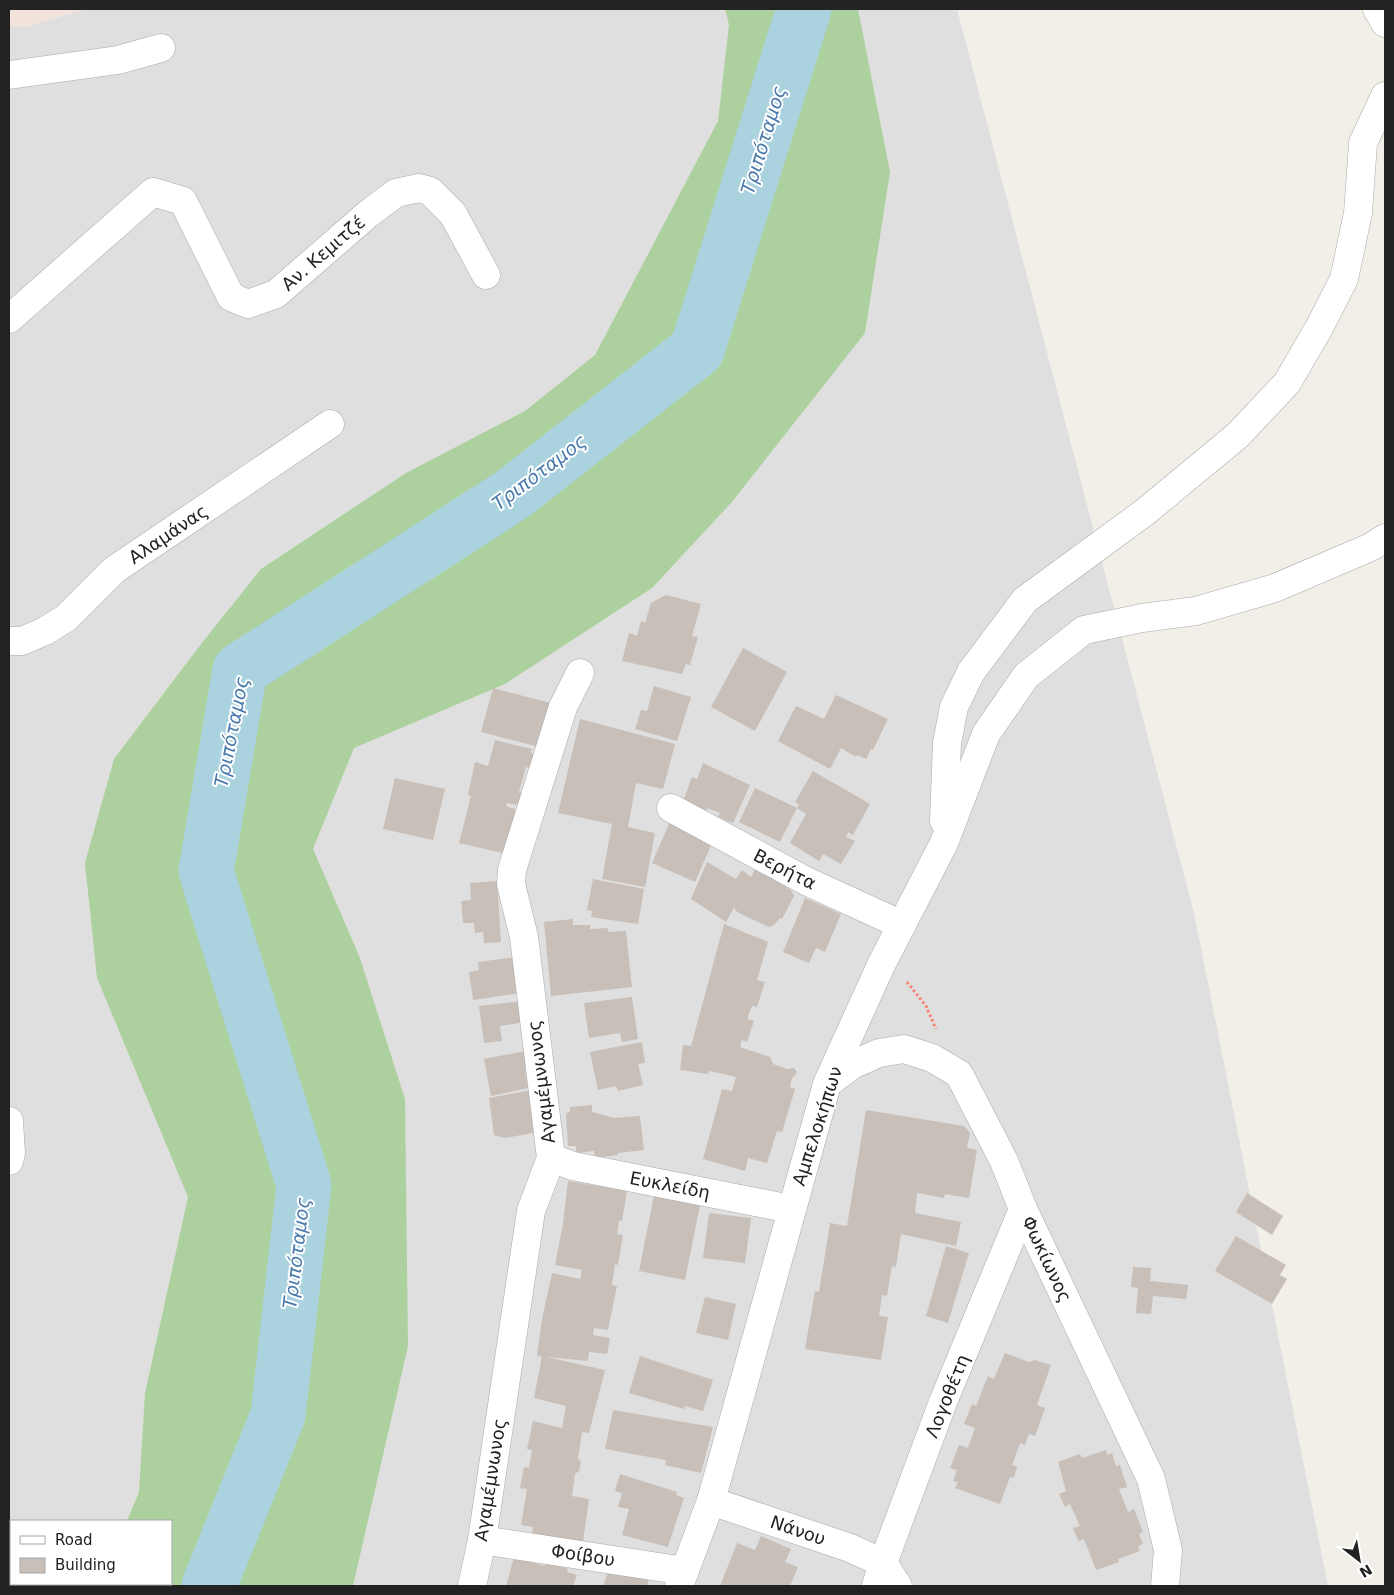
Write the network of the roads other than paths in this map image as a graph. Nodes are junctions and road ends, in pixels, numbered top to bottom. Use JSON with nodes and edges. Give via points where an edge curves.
{"nodes":[{"id":1,"x":1377,"y":9,"type":"edge"},
{"id":2,"x":1385,"y":23,"type":"edge"},
{"id":3,"x":161,"y":48,"type":"dead end"},
{"id":4,"x":9,"y":76,"type":"edge"},
{"id":5,"x":1385,"y":96,"type":"edge"},
{"id":6,"x":486,"y":276,"type":"dead end"},
{"id":7,"x":9,"y":319,"type":"edge"},
{"id":8,"x":330,"y":424,"type":"dead end"},
{"id":9,"x":1385,"y":538,"type":"edge"},
{"id":10,"x":9,"y":641,"type":"edge"},
{"id":11,"x":580,"y":673,"type":"dead end"},
{"id":12,"x":671,"y":808,"type":"dead end"},
{"id":13,"x":944,"y":843,"type":"junction"},
{"id":14,"x":902,"y":925,"type":"junction"},
{"id":15,"x":827,"y":1084,"type":"junction"},
{"id":16,"x":9,"y":1121,"type":"edge"},
{"id":17,"x":550,"y":1158,"type":"junction"},
{"id":18,"x":9,"y":1161,"type":"edge"},
{"id":19,"x":791,"y":1209,"type":"junction"},
{"id":20,"x":1023,"y":1209,"type":"junction"},
{"id":21,"x":711,"y":1501,"type":"junction"},
{"id":22,"x":482,"y":1540,"type":"junction"},
{"id":23,"x":880,"y":1575,"type":"edge"},
{"id":24,"x":682,"y":1578,"type":"edge"},
{"id":25,"x":472,"y":1586,"type":"edge"},
{"id":26,"x":898,"y":1586,"type":"edge"},
{"id":27,"x":1165,"y":1586,"type":"edge"}],
"edges":[{"from":1,"to":2,"type":"street"},
{"from":3,"to":4,"type":"street","via":[[118,60]]},
{"from":5,"to":13,"type":"street","via":[[1363,143],[1358,212],[1344,279],[1287,383],[1238,435],[1195,471],[1025,600],[971,672],[954,707],[946,742]]},
{"from":6,"to":7,"type":"street","name":"Αν. Κεμιτζέ","via":[[453,214],[430,191],[419,188],[396,194],[368,214],[276,294],[248,304],[231,297],[183,201],[153,192]]},
{"from":8,"to":10,"type":"street","name":"Αλαμάνας","via":[[114,570],[66,618],[45,632],[22,641]]},
{"from":9,"to":13,"type":"street","name":"Αμπελοκήπων","via":[[1275,588],[1196,611],[1084,630],[1026,676],[986,734]]},
{"from":11,"to":17,"type":"street","name":"Αγαμέμνωνος","via":[[563,707],[511,876],[524,937]]},
{"from":12,"to":14,"type":"street","name":"Βερήτα","via":[[806,882]]},
{"from":13,"to":14,"type":"street","name":"Αμπελοκήπων"},
{"from":14,"to":15,"type":"street","name":"Αμπελοκήπων"},
{"from":15,"to":19,"type":"street","name":"Αμπελοκήπων"},
{"from":15,"to":20,"type":"street","name":"Φωκίωνος","via":[[852,1064],[879,1053],[904,1049],[932,1058],[959,1074],[1004,1161]]},
{"from":16,"to":18,"type":"street"},
{"from":17,"to":19,"type":"street","name":"Ευκλείδη","via":[[572,1166]]},
{"from":17,"to":22,"type":"street","name":"Αγαμέμνωνος","via":[[531,1211]]},
{"from":19,"to":21,"type":"street","name":"Αμπελοκήπων"},
{"from":20,"to":23,"type":"street","name":"Λογοθέτη","via":[[943,1402]]},
{"from":20,"to":27,"type":"street","name":"Φωκίωνος","via":[[1151,1479],[1168,1550]]},
{"from":21,"to":23,"type":"street","name":"Νάνου","via":[[850,1548]]},
{"from":21,"to":24,"type":"street","name":"Αμπελοκήπων"},
{"from":22,"to":24,"type":"street","name":"Φοίβου"},
{"from":22,"to":25,"type":"street","name":"Αγαμέμνωνος"},
{"from":23,"to":26,"type":"street"}]}
